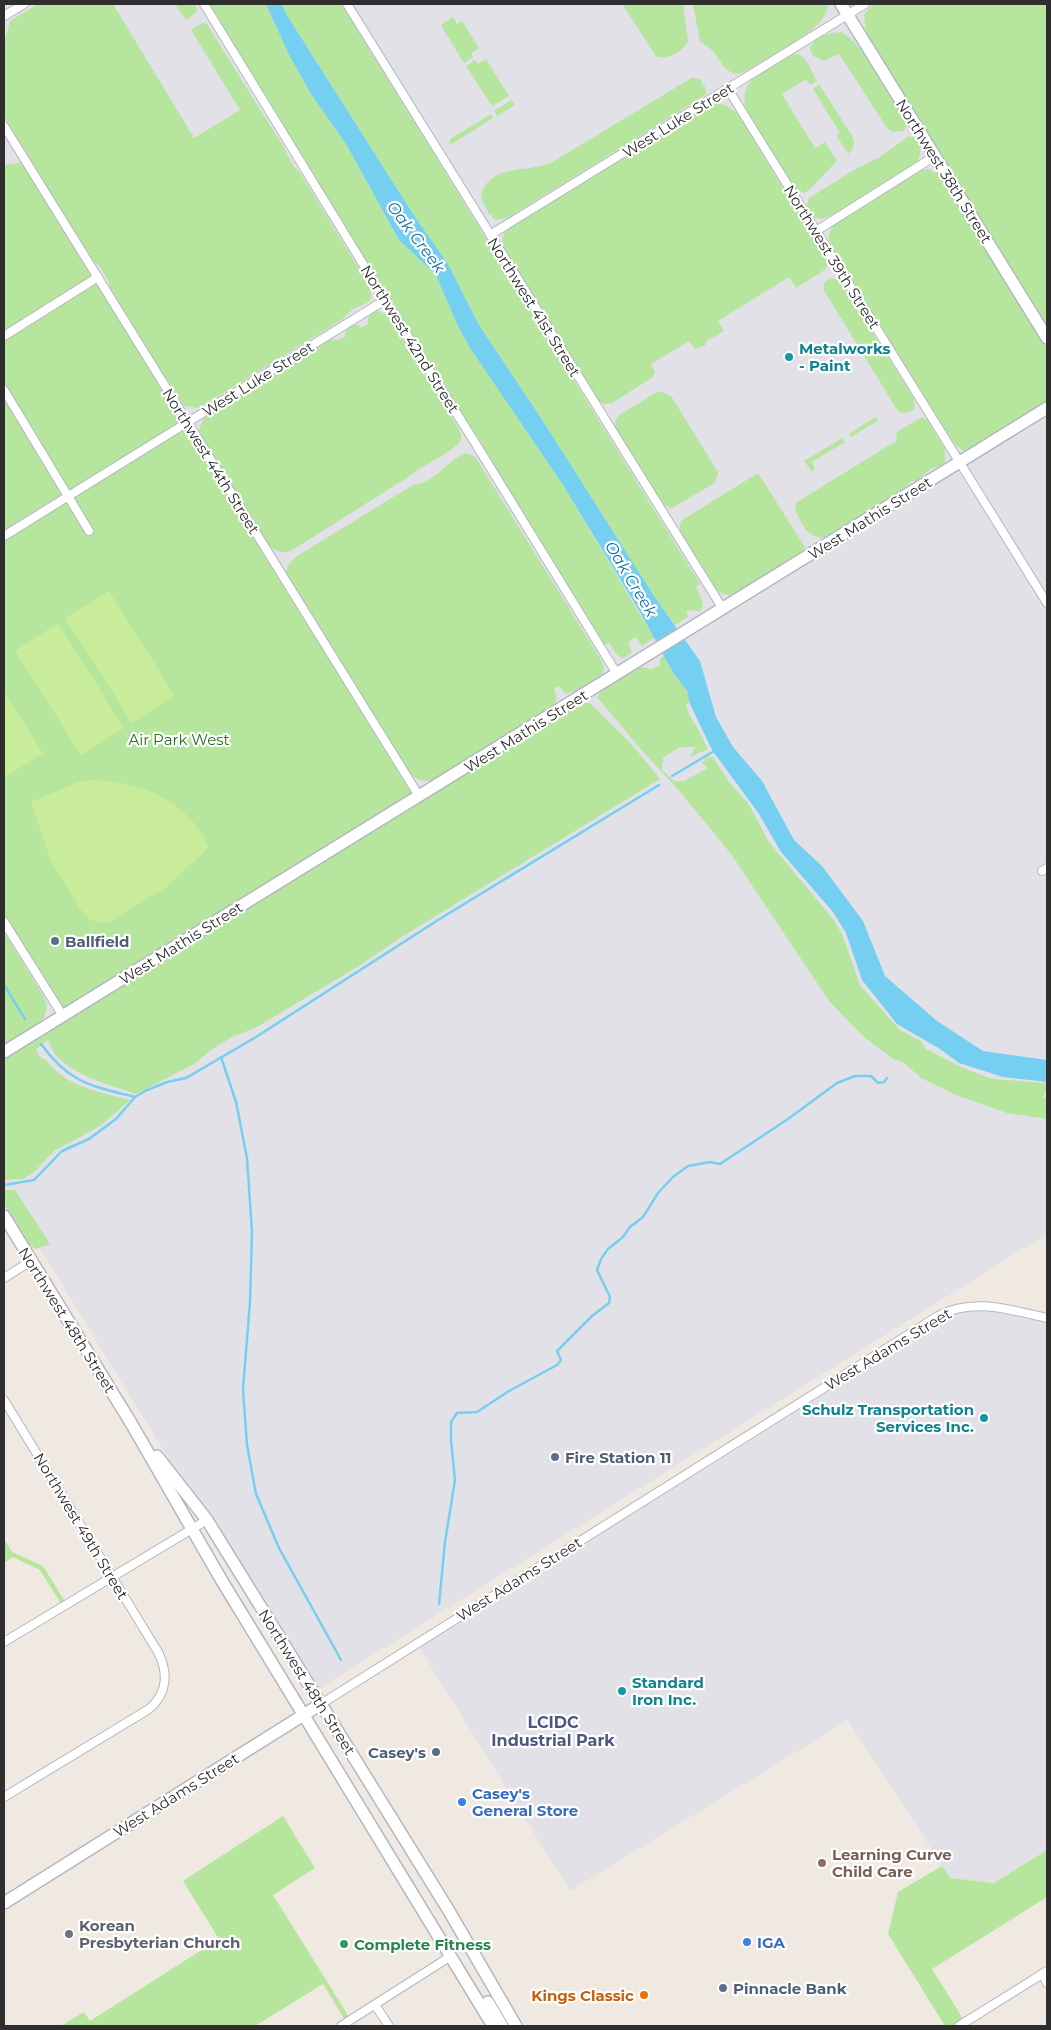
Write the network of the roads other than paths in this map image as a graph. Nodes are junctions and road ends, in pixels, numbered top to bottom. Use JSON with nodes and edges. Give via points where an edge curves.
{"nodes":[{"id":1,"x":24,"y":4,"type":"edge"},
{"id":2,"x":204,"y":4,"type":"edge"},
{"id":3,"x":347,"y":4,"type":"edge"},
{"id":4,"x":841,"y":4,"type":"edge"},
{"id":5,"x":865,"y":4,"type":"edge"},
{"id":6,"x":848,"y":15,"type":"junction"},
{"id":7,"x":4,"y":16,"type":"edge"},
{"id":8,"x":728,"y":89,"type":"junction"},
{"id":9,"x":4,"y":126,"type":"edge"},
{"id":10,"x":935,"y":156,"type":"junction"},
{"id":11,"x":816,"y":231,"type":"junction"},
{"id":12,"x":490,"y":235,"type":"junction"},
{"id":13,"x":98,"y":277,"type":"junction"},
{"id":14,"x":385,"y":300,"type":"junction"},
{"id":15,"x":4,"y":336,"type":"edge"},
{"id":16,"x":1047,"y":338,"type":"edge"},
{"id":17,"x":4,"y":390,"type":"edge"},
{"id":18,"x":1047,"y":408,"type":"edge"},
{"id":19,"x":187,"y":422,"type":"junction"},
{"id":20,"x":960,"y":462,"type":"junction"},
{"id":21,"x":68,"y":496,"type":"junction"},
{"id":22,"x":89,"y":531,"type":"dead end"},
{"id":23,"x":4,"y":536,"type":"edge"},
{"id":24,"x":1047,"y":603,"type":"edge"},
{"id":25,"x":723,"y":609,"type":"junction"},
{"id":26,"x":617,"y":674,"type":"junction"},
{"id":27,"x":419,"y":796,"type":"junction"},
{"id":28,"x":4,"y":922,"type":"edge"},
{"id":29,"x":63,"y":1016,"type":"junction"},
{"id":30,"x":4,"y":1052,"type":"edge"},
{"id":31,"x":4,"y":1216,"type":"edge"},
{"id":32,"x":31,"y":1261,"type":"junction"},
{"id":33,"x":4,"y":1278,"type":"edge"},
{"id":34,"x":1047,"y":1318,"type":"edge"},
{"id":35,"x":4,"y":1400,"type":"edge"},
{"id":36,"x":131,"y":1423,"type":"junction"},
{"id":37,"x":207,"y":1520,"type":"junction"},
{"id":38,"x":192,"y":1529,"type":"junction"},
{"id":39,"x":112,"y":1578,"type":"junction"},
{"id":40,"x":4,"y":1642,"type":"edge"},
{"id":41,"x":321,"y":1704,"type":"junction"},
{"id":42,"x":304,"y":1714,"type":"junction"},
{"id":43,"x":4,"y":1797,"type":"edge"},
{"id":44,"x":4,"y":1903,"type":"edge"},
{"id":45,"x":451,"y":1956,"type":"junction"},
{"id":46,"x":1044,"y":1973,"type":"edge"},
{"id":47,"x":1047,"y":1983,"type":"edge"},
{"id":48,"x":375,"y":2005,"type":"junction"},
{"id":49,"x":341,"y":2026,"type":"edge"},
{"id":50,"x":389,"y":2026,"type":"edge"},
{"id":51,"x":493,"y":2026,"type":"edge"},
{"id":52,"x":502,"y":2026,"type":"edge"},
{"id":53,"x":516,"y":2026,"type":"edge"},
{"id":54,"x":959,"y":2026,"type":"edge"}],
"edges":[{"from":1,"to":7,"type":"street"},
{"from":2,"to":14,"type":"street","name":"Northwest 42nd Street"},
{"from":3,"to":12,"type":"street","name":"Northwest 41st Street"},
{"from":4,"to":6,"type":"main road","name":"Northwest 38th Street"},
{"from":5,"to":6,"type":"street","name":"West Luke Street"},
{"from":6,"to":8,"type":"street","name":"West Luke Street"},
{"from":6,"to":10,"type":"main road","name":"Northwest 38th Street"},
{"from":8,"to":11,"type":"street","name":"Northwest 39th Street"},
{"from":8,"to":12,"type":"street","name":"West Luke Street"},
{"from":9,"to":13,"type":"street","name":"Northwest 44th Street"},
{"from":10,"to":11,"type":"street"},
{"from":10,"to":16,"type":"main road","name":"Northwest 38th Street"},
{"from":11,"to":20,"type":"street","name":"Northwest 39th Street"},
{"from":12,"to":25,"type":"street","name":"Northwest 41st Street"},
{"from":13,"to":15,"type":"street"},
{"from":13,"to":19,"type":"street","name":"Northwest 44th Street"},
{"from":14,"to":19,"type":"street","name":"West Luke Street"},
{"from":14,"to":26,"type":"street","name":"Northwest 42nd Street"},
{"from":17,"to":21,"type":"street"},
{"from":18,"to":20,"type":"main road","name":"West Mathis Street"},
{"from":19,"to":21,"type":"street","name":"West Luke Street"},
{"from":19,"to":27,"type":"street","name":"Northwest 44th Street"},
{"from":20,"to":24,"type":"street","name":"Northwest 39th Street"},
{"from":20,"to":25,"type":"main road","name":"West Mathis Street"},
{"from":21,"to":22,"type":"street"},
{"from":21,"to":23,"type":"street","name":"West Luke Street"},
{"from":25,"to":26,"type":"main road","name":"West Mathis Street"},
{"from":26,"to":27,"type":"main road","name":"West Mathis Street"},
{"from":27,"to":29,"type":"main road","name":"West Mathis Street"},
{"from":28,"to":29,"type":"street"},
{"from":29,"to":30,"type":"main road","name":"West Mathis Street"},
{"from":31,"to":32,"type":"main road","name":"Northwest 48th Street"},
{"from":32,"to":33,"type":"street"},
{"from":32,"to":36,"type":"main road","name":"Northwest 48th Street"},
{"from":34,"to":41,"type":"street","name":"West Adams Street","via":[[983,1305],[958,1307],[938,1316]]},
{"from":35,"to":39,"type":"street","name":"Northwest 49th Street"},
{"from":36,"to":37,"type":"main road","name":"Northwest 48th Street"},
{"from":36,"to":38,"type":"main road","name":"Northwest 48th Street"},
{"from":37,"to":38,"type":"street"},
{"from":37,"to":41,"type":"main road","name":"Northwest 48th Street"},
{"from":38,"to":39,"type":"street"},
{"from":38,"to":42,"type":"main road","name":"Northwest 48th Street"},
{"from":39,"to":40,"type":"street"},
{"from":39,"to":43,"type":"street","name":"Northwest 49th Street","via":[[164,1665],[165,1682],[160,1696],[152,1706]]},
{"from":41,"to":42,"type":"main road","name":"West Adams Street"},
{"from":41,"to":53,"type":"main road","name":"Northwest 48th Street"},
{"from":42,"to":44,"type":"main road","name":"West Adams Street"},
{"from":42,"to":45,"type":"main road","name":"Northwest 48th Street"},
{"from":45,"to":48,"type":"street"},
{"from":45,"to":51,"type":"main road","name":"Northwest 48th Street"},
{"from":45,"to":52,"type":"main road","via":[[458,1955]]},
{"from":46,"to":47,"type":"street"},
{"from":46,"to":54,"type":"street"},
{"from":48,"to":49,"type":"street"},
{"from":48,"to":50,"type":"street"}]}
